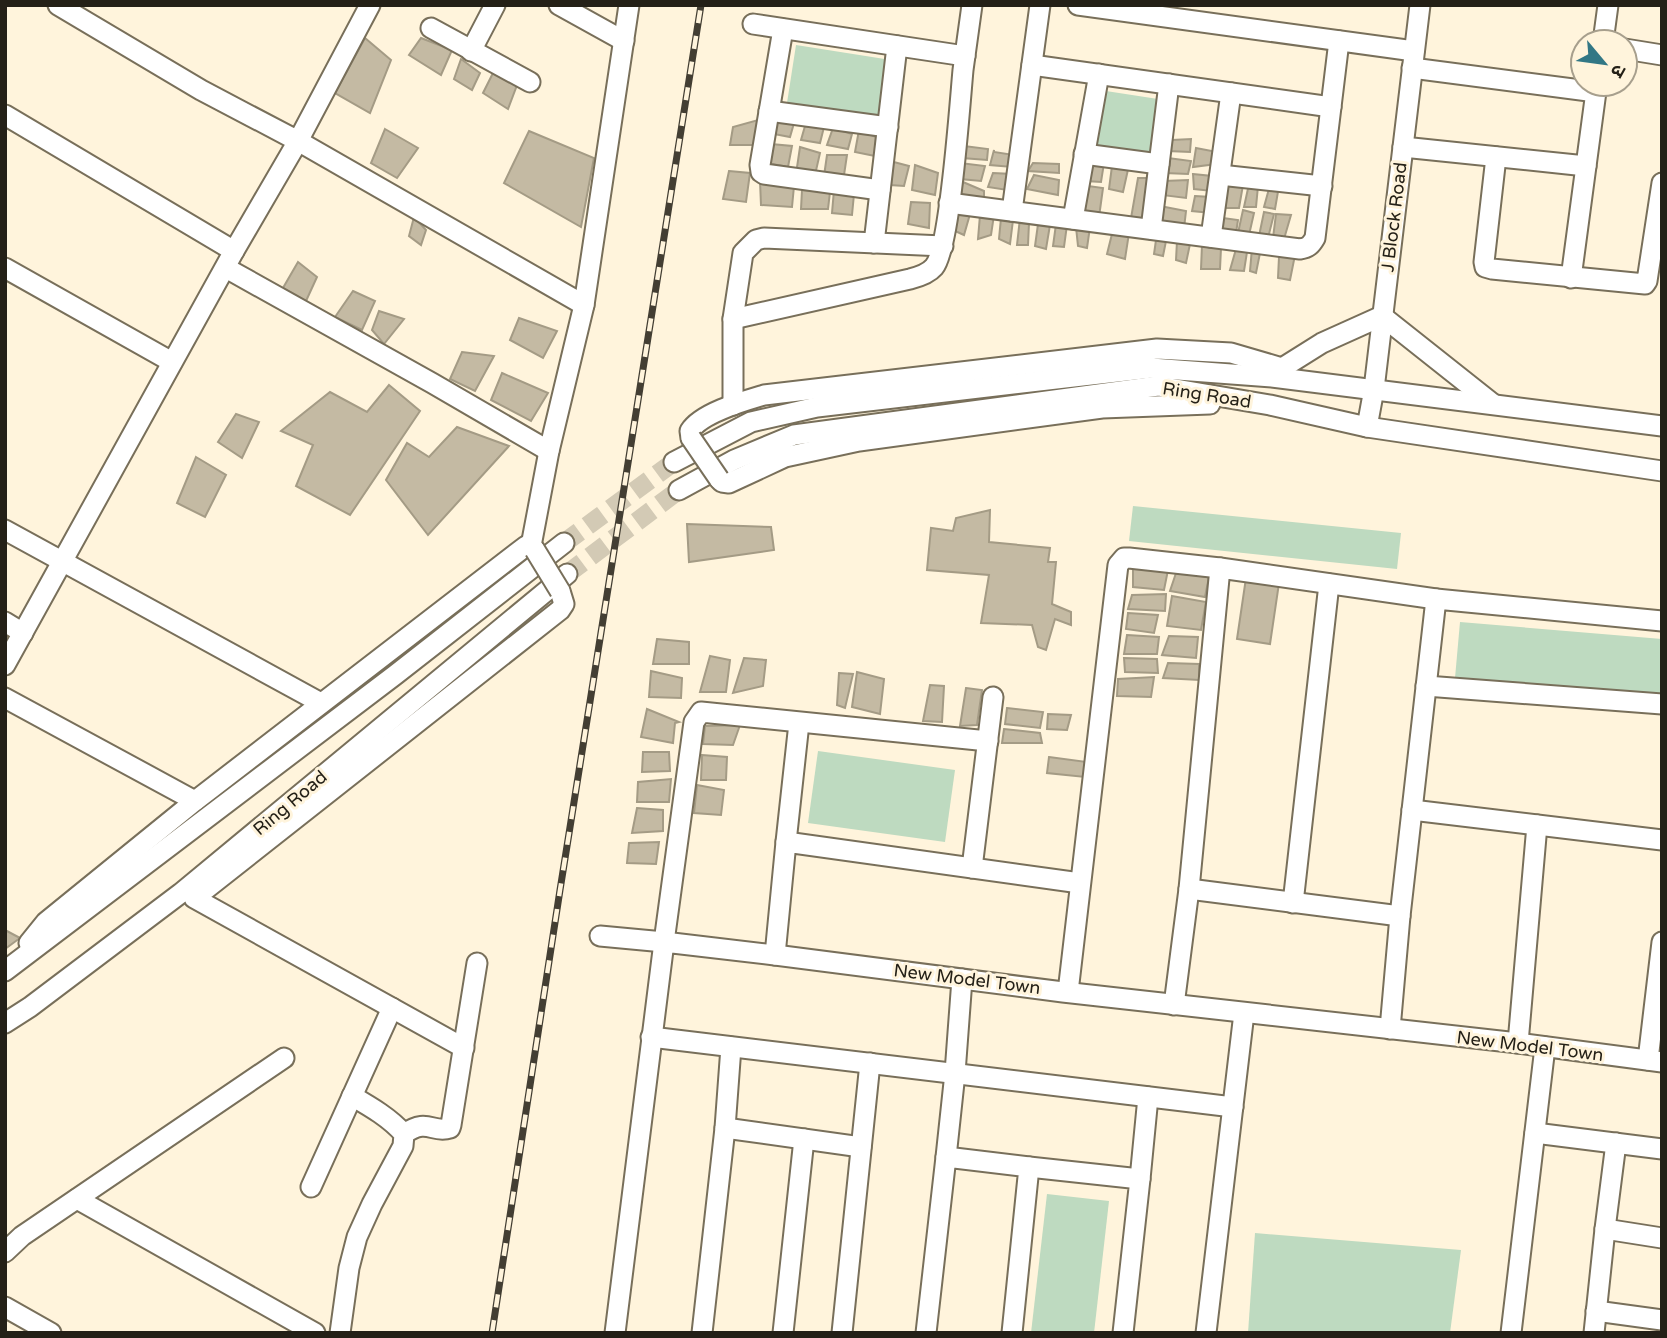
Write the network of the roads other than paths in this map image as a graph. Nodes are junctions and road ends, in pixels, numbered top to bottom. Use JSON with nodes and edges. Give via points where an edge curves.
{"nodes":[{"id":1,"x":58,"y":5,"type":"edge"},
{"id":2,"x":370,"y":5,"type":"edge"},
{"id":3,"x":495,"y":5,"type":"edge"},
{"id":4,"x":559,"y":5,"type":"edge"},
{"id":5,"x":629,"y":5,"type":"edge"},
{"id":6,"x":972,"y":5,"type":"edge"},
{"id":7,"x":1040,"y":5,"type":"edge"},
{"id":8,"x":1078,"y":5,"type":"edge"},
{"id":9,"x":1420,"y":5,"type":"edge"},
{"id":10,"x":1608,"y":5,"type":"edge"},
{"id":11,"x":1184,"y":12,"type":"edge"},
{"id":12,"x":753,"y":24,"type":"dead end"},
{"id":13,"x":431,"y":28,"type":"dead end"},
{"id":14,"x":1605,"y":28,"type":"edge"},
{"id":15,"x":783,"y":29,"type":"junction"},
{"id":16,"x":624,"y":41,"type":"junction"},
{"id":17,"x":1339,"y":41,"type":"junction"},
{"id":18,"x":897,"y":46,"type":"junction"},
{"id":19,"x":471,"y":51,"type":"junction"},
{"id":20,"x":1639,"y":51,"type":"edge"},
{"id":21,"x":1662,"y":55,"type":"edge"},
{"id":22,"x":965,"y":56,"type":"junction"},
{"id":23,"x":1413,"y":59,"type":"junction"},
{"id":24,"x":1032,"y":65,"type":"junction"},
{"id":25,"x":1099,"y":74,"type":"junction"},
{"id":26,"x":530,"y":82,"type":"dead end"},
{"id":27,"x":1169,"y":84,"type":"junction"},
{"id":28,"x":1569,"y":84,"type":"edge"},
{"id":29,"x":1231,"y":93,"type":"junction"},
{"id":30,"x":1596,"y":98,"type":"edge"},
{"id":31,"x":1331,"y":107,"type":"junction"},
{"id":32,"x":769,"y":111,"type":"junction"},
{"id":33,"x":5,"y":115,"type":"edge"},
{"id":34,"x":888,"y":127,"type":"junction"},
{"id":35,"x":298,"y":141,"type":"junction"},
{"id":36,"x":1403,"y":147,"type":"junction"},
{"id":37,"x":1084,"y":154,"type":"junction"},
{"id":38,"x":1496,"y":157,"type":"junction"},
{"id":39,"x":1159,"y":164,"type":"junction"},
{"id":40,"x":1586,"y":166,"type":"junction"},
{"id":41,"x":1220,"y":175,"type":"junction"},
{"id":42,"x":1662,"y":183,"type":"edge"},
{"id":43,"x":1322,"y":186,"type":"junction"},
{"id":44,"x":880,"y":190,"type":"junction"},
{"id":45,"x":949,"y":203,"type":"junction"},
{"id":46,"x":1012,"y":211,"type":"junction"},
{"id":47,"x":1073,"y":219,"type":"junction"},
{"id":48,"x":1151,"y":229,"type":"junction"},
{"id":49,"x":1211,"y":237,"type":"junction"},
{"id":50,"x":874,"y":243,"type":"junction"},
{"id":51,"x":943,"y":246,"type":"junction"},
{"id":52,"x":230,"y":260,"type":"junction"},
{"id":53,"x":5,"y":268,"type":"edge"},
{"id":54,"x":1571,"y":278,"type":"junction"},
{"id":55,"x":584,"y":305,"type":"junction"},
{"id":56,"x":1382,"y":316,"type":"junction"},
{"id":57,"x":733,"y":319,"type":"junction"},
{"id":58,"x":172,"y":362,"type":"junction"},
{"id":59,"x":1275,"y":372,"type":"junction"},
{"id":60,"x":1374,"y":389,"type":"junction"},
{"id":61,"x":1494,"y":404,"type":"junction"},
{"id":62,"x":733,"y":405,"type":"junction"},
{"id":63,"x":1270,"y":405,"type":"junction"},
{"id":64,"x":1662,"y":426,"type":"edge"},
{"id":65,"x":1367,"y":428,"type":"junction"},
{"id":66,"x":549,"y":451,"type":"junction"},
{"id":67,"x":674,"y":462,"type":"tunnel mouth"},
{"id":68,"x":1662,"y":471,"type":"edge"},
{"id":69,"x":679,"y":490,"type":"tunnel mouth"},
{"id":70,"x":5,"y":530,"type":"edge"},
{"id":71,"x":564,"y":544,"type":"tunnel mouth"},
{"id":72,"x":533,"y":548,"type":"junction"},
{"id":73,"x":63,"y":561,"type":"junction"},
{"id":74,"x":1220,"y":568,"type":"junction"},
{"id":75,"x":564,"y":583,"type":"junction"},
{"id":76,"x":1329,"y":584,"type":"junction"},
{"id":77,"x":1436,"y":599,"type":"junction"},
{"id":78,"x":1662,"y":621,"type":"edge"},
{"id":79,"x":5,"y":622,"type":"edge"},
{"id":80,"x":23,"y":633,"type":"junction"},
{"id":81,"x":5,"y":665,"type":"edge"},
{"id":82,"x":1426,"y":686,"type":"junction"},
{"id":83,"x":993,"y":696,"type":"dead end"},
{"id":84,"x":5,"y":698,"type":"edge"},
{"id":85,"x":321,"y":703,"type":"junction"},
{"id":86,"x":1662,"y":704,"type":"edge"},
{"id":87,"x":799,"y":723,"type":"junction"},
{"id":88,"x":988,"y":741,"type":"junction"},
{"id":89,"x":195,"y":801,"type":"junction"},
{"id":90,"x":1412,"y":810,"type":"junction"},
{"id":91,"x":1537,"y":825,"type":"junction"},
{"id":92,"x":1662,"y":840,"type":"edge"},
{"id":93,"x":786,"y":842,"type":"junction"},
{"id":94,"x":972,"y":868,"type":"junction"},
{"id":95,"x":1080,"y":883,"type":"junction"},
{"id":96,"x":1189,"y":889,"type":"junction"},
{"id":97,"x":194,"y":898,"type":"junction"},
{"id":98,"x":1293,"y":903,"type":"junction"},
{"id":99,"x":1400,"y":916,"type":"junction"},
{"id":100,"x":600,"y":936,"type":"dead end"},
{"id":101,"x":664,"y":942,"type":"junction"},
{"id":102,"x":1662,"y":942,"type":"edge"},
{"id":103,"x":775,"y":955,"type":"junction"},
{"id":104,"x":477,"y":963,"type":"dead end"},
{"id":105,"x":7,"y":970,"type":"edge"},
{"id":106,"x":962,"y":979,"type":"junction"},
{"id":107,"x":1068,"y":992,"type":"junction"},
{"id":108,"x":1174,"y":1005,"type":"junction"},
{"id":109,"x":30,"y":1007,"type":"junction"},
{"id":110,"x":392,"y":1008,"type":"junction"},
{"id":111,"x":1244,"y":1013,"type":"junction"},
{"id":112,"x":5,"y":1023,"type":"edge"},
{"id":113,"x":1390,"y":1030,"type":"junction"},
{"id":114,"x":651,"y":1037,"type":"junction"},
{"id":115,"x":1518,"y":1043,"type":"junction"},
{"id":116,"x":731,"y":1047,"type":"junction"},
{"id":117,"x":1545,"y":1047,"type":"junction"},
{"id":118,"x":464,"y":1048,"type":"junction"},
{"id":119,"x":284,"y":1058,"type":"dead end"},
{"id":120,"x":1655,"y":1061,"type":"edge"},
{"id":121,"x":870,"y":1063,"type":"junction"},
{"id":122,"x":955,"y":1073,"type":"junction"},
{"id":123,"x":352,"y":1096,"type":"junction"},
{"id":124,"x":1148,"y":1097,"type":"junction"},
{"id":125,"x":1233,"y":1107,"type":"junction"},
{"id":126,"x":725,"y":1128,"type":"junction"},
{"id":127,"x":1535,"y":1133,"type":"junction"},
{"id":128,"x":404,"y":1134,"type":"junction"},
{"id":129,"x":804,"y":1139,"type":"junction"},
{"id":130,"x":1616,"y":1143,"type":"junction"},
{"id":131,"x":861,"y":1147,"type":"junction"},
{"id":132,"x":1662,"y":1149,"type":"edge"},
{"id":133,"x":946,"y":1157,"type":"junction"},
{"id":134,"x":1029,"y":1167,"type":"junction"},
{"id":135,"x":1140,"y":1179,"type":"junction"},
{"id":136,"x":311,"y":1187,"type":"dead end"},
{"id":137,"x":77,"y":1199,"type":"junction"},
{"id":138,"x":1605,"y":1229,"type":"junction"},
{"id":139,"x":1662,"y":1237,"type":"edge"},
{"id":140,"x":5,"y":1252,"type":"edge"},
{"id":141,"x":5,"y":1307,"type":"edge"},
{"id":142,"x":1596,"y":1311,"type":"junction"},
{"id":143,"x":1662,"y":1320,"type":"edge"},
{"id":144,"x":51,"y":1333,"type":"edge"},
{"id":145,"x":315,"y":1333,"type":"edge"},
{"id":146,"x":340,"y":1333,"type":"edge"},
{"id":147,"x":615,"y":1333,"type":"edge"},
{"id":148,"x":702,"y":1333,"type":"edge"},
{"id":149,"x":783,"y":1333,"type":"edge"},
{"id":150,"x":842,"y":1333,"type":"edge"},
{"id":151,"x":926,"y":1333,"type":"edge"},
{"id":152,"x":1012,"y":1333,"type":"edge"},
{"id":153,"x":1123,"y":1333,"type":"edge"},
{"id":154,"x":1206,"y":1333,"type":"edge"},
{"id":155,"x":1511,"y":1333,"type":"edge"},
{"id":156,"x":1594,"y":1333,"type":"edge"}],
"edges":[{"from":1,"to":35,"type":"street"},
{"from":2,"to":35,"type":"street"},
{"from":3,"to":19,"type":"street"},
{"from":4,"to":16,"type":"street"},
{"from":5,"to":16,"type":"street"},
{"from":6,"to":22,"type":"street"},
{"from":7,"to":24,"type":"street"},
{"from":8,"to":11,"type":"street"},
{"from":9,"to":23,"type":"street","name":"J Block Road"},
{"from":10,"to":14,"type":"street"},
{"from":11,"to":17,"type":"street"},
{"from":12,"to":15,"type":"street"},
{"from":13,"to":19,"type":"street"},
{"from":15,"to":18,"type":"street"},
{"from":15,"to":32,"type":"street"},
{"from":16,"to":55,"type":"street"},
{"from":17,"to":23,"type":"street"},
{"from":17,"to":31,"type":"street"},
{"from":18,"to":22,"type":"street"},
{"from":18,"to":34,"type":"street"},
{"from":19,"to":26,"type":"street"},
{"from":20,"to":21,"type":"street"},
{"from":22,"to":45,"type":"street"},
{"from":23,"to":28,"type":"street"},
{"from":23,"to":36,"type":"street","name":"J Block Road"},
{"from":24,"to":25,"type":"street"},
{"from":24,"to":46,"type":"street"},
{"from":25,"to":27,"type":"street"},
{"from":25,"to":37,"type":"street"},
{"from":27,"to":29,"type":"street"},
{"from":27,"to":39,"type":"street"},
{"from":29,"to":31,"type":"street"},
{"from":29,"to":41,"type":"street"},
{"from":30,"to":40,"type":"street"},
{"from":31,"to":43,"type":"street"},
{"from":32,"to":34,"type":"street"},
{"from":32,"to":44,"type":"street","via":[[761,172]]},
{"from":33,"to":52,"type":"street"},
{"from":34,"to":44,"type":"street"},
{"from":35,"to":52,"type":"street"},
{"from":35,"to":55,"type":"street"},
{"from":36,"to":38,"type":"street"},
{"from":36,"to":56,"type":"street","name":"J Block Road"},
{"from":37,"to":39,"type":"street"},
{"from":37,"to":47,"type":"street"},
{"from":38,"to":40,"type":"street"},
{"from":38,"to":54,"type":"street","via":[[1485,267]]},
{"from":39,"to":48,"type":"street"},
{"from":40,"to":54,"type":"street"},
{"from":41,"to":43,"type":"street"},
{"from":41,"to":49,"type":"street"},
{"from":42,"to":54,"type":"street","via":[[1646,284]]},
{"from":43,"to":49,"type":"street","via":[[1315,238],[1307,248]]},
{"from":44,"to":50,"type":"street"},
{"from":45,"to":46,"type":"street"},
{"from":45,"to":51,"type":"street"},
{"from":46,"to":47,"type":"street"},
{"from":47,"to":48,"type":"street"},
{"from":48,"to":49,"type":"street"},
{"from":50,"to":51,"type":"street"},
{"from":50,"to":57,"type":"street","via":[[756,240],[743,253]]},
{"from":51,"to":57,"type":"street","via":[[934,268],[923,275]]},
{"from":52,"to":58,"type":"street"},
{"from":52,"to":66,"type":"street"},
{"from":53,"to":58,"type":"street"},
{"from":55,"to":66,"type":"street"},
{"from":56,"to":59,"type":"street","via":[[1322,343]]},
{"from":56,"to":60,"type":"street","name":"J Block Road"},
{"from":56,"to":61,"type":"street"},
{"from":57,"to":62,"type":"street"},
{"from":58,"to":73,"type":"street"},
{"from":59,"to":60,"type":"street","name":"Ring Road"},
{"from":59,"to":62,"type":"street","via":[[1231,353],[1157,349],[764,395]]},
{"from":59,"to":67,"type":"street","name":"Ring Road","via":[[1151,368],[817,407],[751,422]]},
{"from":60,"to":61,"type":"street","name":"Ring Road"},
{"from":60,"to":65,"type":"street","name":"J Block Road"},
{"from":61,"to":64,"type":"street","name":"Ring Road"},
{"from":62,"to":63,"type":"street","bridge":true,"via":[[698,422],[690,431],[719,479],[729,483],[785,457],[859,441],[1102,408]]},
{"from":63,"to":65,"type":"street","name":"Ring Road"},
{"from":63,"to":69,"type":"street","name":"Ring Road","via":[[1158,386],[794,435]]},
{"from":65,"to":68,"type":"street","name":"Ring Road"},
{"from":66,"to":72,"type":"street"},
{"from":70,"to":73,"type":"street"},
{"from":71,"to":105,"type":"street","name":"Ring Road"},
{"from":72,"to":75,"type":"street","bridge":true},
{"from":72,"to":85,"type":"street","via":[[526,546]]},
{"from":73,"to":80,"type":"street"},
{"from":73,"to":85,"type":"street"},
{"from":74,"to":76,"type":"street"},
{"from":74,"to":95,"type":"street","via":[[1129,558],[1118,565]]},
{"from":74,"to":96,"type":"street"},
{"from":75,"to":97,"type":"street","via":[[561,610]]},
{"from":75,"to":109,"type":"street","name":"Ring Road","via":[[181,893]]},
{"from":76,"to":77,"type":"street"},
{"from":76,"to":98,"type":"street"},
{"from":77,"to":78,"type":"street"},
{"from":77,"to":82,"type":"street"},
{"from":79,"to":80,"type":"street"},
{"from":80,"to":81,"type":"street"},
{"from":82,"to":86,"type":"street"},
{"from":82,"to":90,"type":"street"},
{"from":83,"to":88,"type":"street"},
{"from":84,"to":89,"type":"street"},
{"from":85,"to":89,"type":"street"},
{"from":87,"to":88,"type":"street"},
{"from":87,"to":93,"type":"street"},
{"from":87,"to":101,"type":"street","via":[[705,711],[696,718]]},
{"from":88,"to":94,"type":"street"},
{"from":89,"to":105,"type":"street","via":[[46,922]]},
{"from":90,"to":91,"type":"street"},
{"from":90,"to":99,"type":"street"},
{"from":91,"to":92,"type":"street"},
{"from":91,"to":115,"type":"street"},
{"from":93,"to":94,"type":"street"},
{"from":93,"to":103,"type":"street"},
{"from":94,"to":95,"type":"street"},
{"from":95,"to":107,"type":"street"},
{"from":96,"to":98,"type":"street"},
{"from":96,"to":108,"type":"street"},
{"from":97,"to":109,"type":"street","via":[[75,990]]},
{"from":97,"to":110,"type":"street"},
{"from":98,"to":99,"type":"street"},
{"from":99,"to":113,"type":"street"},
{"from":100,"to":101,"type":"street","name":"New Model Town"},
{"from":101,"to":103,"type":"street","name":"New Model Town"},
{"from":101,"to":114,"type":"street"},
{"from":102,"to":120,"type":"street"},
{"from":103,"to":106,"type":"street","name":"New Model Town"},
{"from":104,"to":118,"type":"street"},
{"from":106,"to":107,"type":"street","name":"New Model Town"},
{"from":106,"to":122,"type":"street"},
{"from":107,"to":108,"type":"street","name":"New Model Town"},
{"from":108,"to":111,"type":"street","name":"New Model Town"},
{"from":109,"to":112,"type":"street","name":"Ring Road"},
{"from":110,"to":118,"type":"street"},
{"from":110,"to":123,"type":"street"},
{"from":111,"to":113,"type":"street","name":"New Model Town"},
{"from":111,"to":125,"type":"street"},
{"from":113,"to":115,"type":"street","name":"New Model Town"},
{"from":114,"to":116,"type":"street"},
{"from":114,"to":147,"type":"street"},
{"from":115,"to":117,"type":"street","name":"New Model Town"},
{"from":116,"to":121,"type":"street"},
{"from":116,"to":126,"type":"street"},
{"from":117,"to":120,"type":"street","name":"New Model Town"},
{"from":117,"to":127,"type":"street"},
{"from":118,"to":128,"type":"street","via":[[450,1128],[420,1126]]},
{"from":119,"to":137,"type":"street"},
{"from":121,"to":122,"type":"street"},
{"from":121,"to":131,"type":"street"},
{"from":122,"to":124,"type":"street"},
{"from":122,"to":133,"type":"street"},
{"from":123,"to":128,"type":"street"},
{"from":123,"to":136,"type":"street"},
{"from":124,"to":125,"type":"street"},
{"from":124,"to":135,"type":"street"},
{"from":125,"to":154,"type":"street"},
{"from":126,"to":129,"type":"street"},
{"from":126,"to":148,"type":"street"},
{"from":127,"to":130,"type":"street"},
{"from":127,"to":155,"type":"street"},
{"from":128,"to":146,"type":"street","via":[[403,1146],[357,1237]]},
{"from":129,"to":131,"type":"street"},
{"from":129,"to":149,"type":"street"},
{"from":130,"to":132,"type":"street"},
{"from":130,"to":138,"type":"street"},
{"from":131,"to":150,"type":"street"},
{"from":133,"to":134,"type":"street"},
{"from":133,"to":151,"type":"street"},
{"from":134,"to":135,"type":"street"},
{"from":134,"to":152,"type":"street"},
{"from":135,"to":153,"type":"street"},
{"from":137,"to":140,"type":"street"},
{"from":137,"to":145,"type":"street"},
{"from":138,"to":139,"type":"street"},
{"from":138,"to":142,"type":"street"},
{"from":141,"to":144,"type":"street"},
{"from":142,"to":143,"type":"street"},
{"from":142,"to":156,"type":"street"}]}
